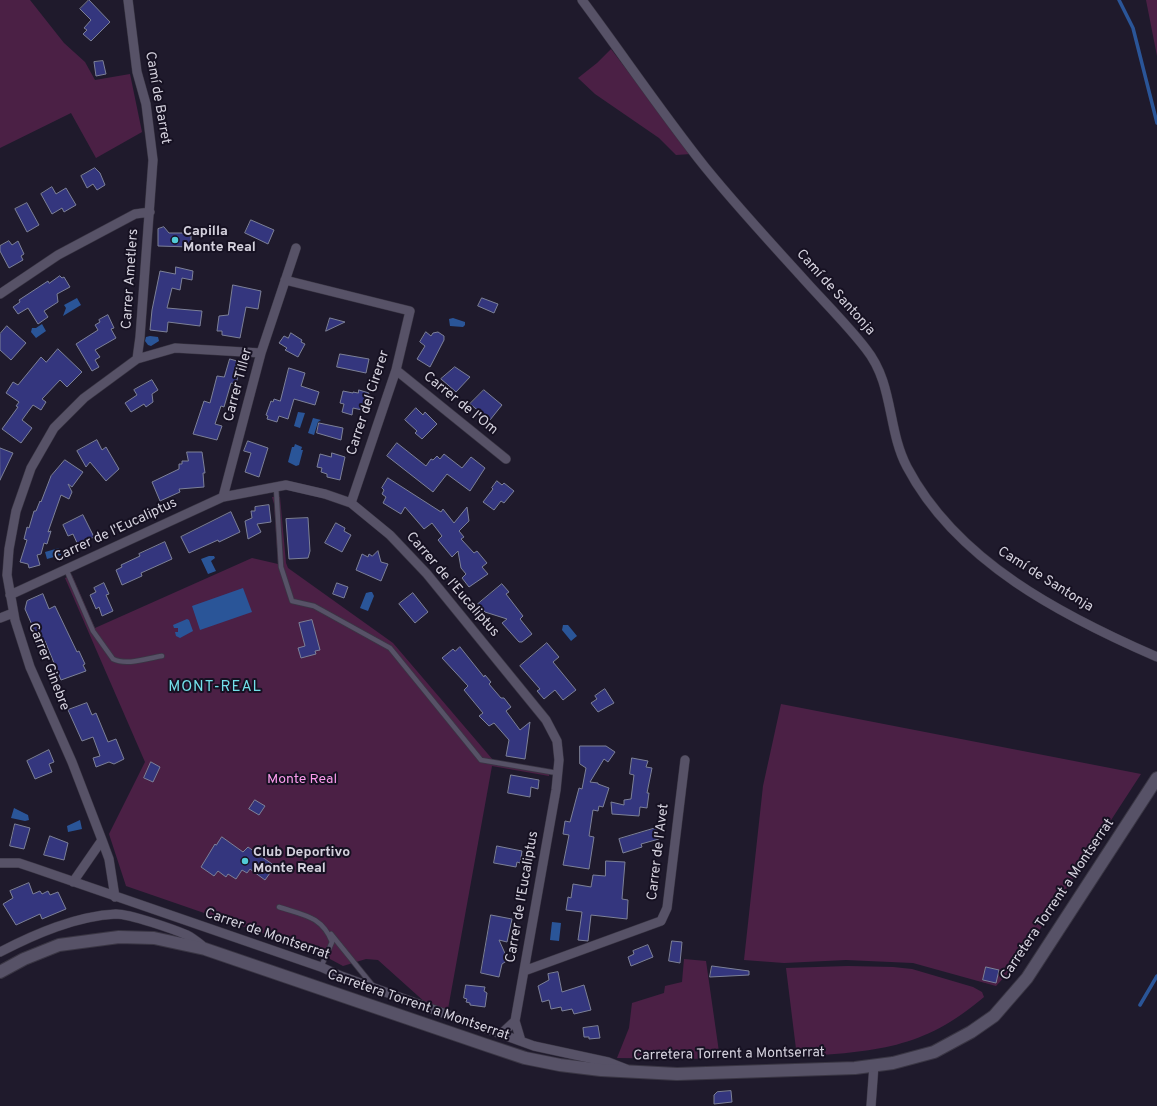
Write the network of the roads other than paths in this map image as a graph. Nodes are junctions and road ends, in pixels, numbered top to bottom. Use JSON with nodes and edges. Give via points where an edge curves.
{"nodes":[{"id":1,"x":128,"y":0,"type":"edge"},
{"id":2,"x":582,"y":0,"type":"edge"},
{"id":3,"x":150,"y":200,"type":"joint"},
{"id":4,"x":150,"y":212,"type":"junction"},
{"id":5,"x":296,"y":248,"type":"dead end"},
{"id":6,"x":285,"y":280,"type":"junction"},
{"id":7,"x":0,"y":294,"type":"edge"},
{"id":8,"x":261,"y":353,"type":"junction"},
{"id":9,"x":137,"y":359,"type":"junction"},
{"id":10,"x":396,"y":370,"type":"junction"},
{"id":11,"x":506,"y":459,"type":"dead end"},
{"id":12,"x":276,"y":487,"type":"junction"},
{"id":13,"x":223,"y":498,"type":"junction"},
{"id":14,"x":351,"y":503,"type":"junction"},
{"id":15,"x":66,"y":569,"type":"junction"},
{"id":16,"x":10,"y":595,"type":"junction"},
{"id":17,"x":13,"y":613,"type":"junction"},
{"id":18,"x":0,"y":618,"type":"edge"},
{"id":19,"x":162,"y":656,"type":"dead end"},
{"id":20,"x":1157,"y":657,"type":"edge"},
{"id":21,"x":685,"y":760,"type":"dead end"},
{"id":22,"x":558,"y":773,"type":"junction"},
{"id":23,"x":1157,"y":778,"type":"edge"},
{"id":24,"x":102,"y":840,"type":"junction"},
{"id":25,"x":0,"y":863,"type":"edge"},
{"id":26,"x":73,"y":882,"type":"junction"},
{"id":27,"x":115,"y":897,"type":"junction"},
{"id":28,"x":279,"y":907,"type":"dead end"},
{"id":29,"x":328,"y":931,"type":"junction"},
{"id":30,"x":209,"y":950,"type":"junction"},
{"id":31,"x":0,"y":952,"type":"edge"},
{"id":32,"x":321,"y":968,"type":"junction"},
{"id":33,"x":524,"y":971,"type":"junction"},
{"id":34,"x":0,"y":972,"type":"edge"},
{"id":35,"x":375,"y":989,"type":"junction"},
{"id":36,"x":515,"y":1021,"type":"junction"},
{"id":37,"x":501,"y":1034,"type":"junction"},
{"id":38,"x":521,"y":1041,"type":"junction"},
{"id":39,"x":874,"y":1065,"type":"junction"},
{"id":40,"x":638,"y":1073,"type":"junction"},
{"id":41,"x":871,"y":1106,"type":"edge"}],
"edges":[{"from":1,"to":3,"type":"street","name":"Camí de Barret","via":[[137,72],[146,104],[153,160]]},
{"from":2,"to":20,"type":"street","name":"Camí de Santonja","via":[[706,167],[801,276],[849,326],[867,350],[885,383],[897,443],[907,466],[922,491],[953,528],[979,554],[1020,584],[1072,616]]},
{"from":3,"to":4,"type":"street","name":"Carrer Ametlers"},
{"from":4,"to":7,"type":"street","via":[[135,214],[58,255]]},
{"from":4,"to":9,"type":"street","name":"Carrer Ametlers"},
{"from":5,"to":6,"type":"street","name":"Carrer Tiller"},
{"from":6,"to":8,"type":"street","name":"Carrer Tiller"},
{"from":6,"to":10,"type":"street","name":"Carrer del Cirerer","via":[[410,311]]},
{"from":8,"to":9,"type":"street","name":"Carrer Ginebre","via":[[175,348]]},
{"from":8,"to":13,"type":"street","name":"Carrer Tiller"},
{"from":9,"to":16,"type":"street","name":"Carrer Ginebre","via":[[84,398],[54,428],[31,468],[16,511],[9,549],[7,575]]},
{"from":10,"to":11,"type":"street","name":"Carrer de l'Om"},
{"from":10,"to":14,"type":"street","name":"Carrer del Cirerer"},
{"from":12,"to":13,"type":"street","name":"Carrer de l'Eucaliptus"},
{"from":12,"to":14,"type":"street","name":"Carrer de l'Eucaliptus","via":[[286,485]]},
{"from":12,"to":22,"type":"lane","via":[[281,567],[292,601],[314,606],[390,648],[481,760]]},
{"from":13,"to":15,"type":"street","name":"Carrer de l'Eucaliptus"},
{"from":14,"to":22,"type":"street","name":"Carrer de l'Eucaliptus","via":[[390,535],[427,574],[546,720],[557,741]]},
{"from":15,"to":16,"type":"street","name":"Carrer de l'Eucaliptus"},
{"from":15,"to":19,"type":"lane","via":[[92,631],[114,659],[126,662]]},
{"from":16,"to":17,"type":"street","name":"Carrer Ginebre"},
{"from":17,"to":18,"type":"street"},
{"from":17,"to":24,"type":"street","name":"Carrer Ginebre","via":[[30,667],[72,762]]},
{"from":21,"to":33,"type":"street","name":"Carrer de l'Avet","via":[[667,908],[660,921]]},
{"from":22,"to":33,"type":"street","name":"Carrer de l'Eucaliptus"},
{"from":23,"to":39,"type":"main road","name":"Carretera Torrent a Montserrat","via":[[1027,978],[994,1016],[934,1052],[893,1063]]},
{"from":24,"to":26,"type":"street"},
{"from":24,"to":27,"type":"street","name":"Carrer Ginebre","via":[[109,859]]},
{"from":25,"to":26,"type":"street","name":"Carrer de Montserrat","via":[[19,863]]},
{"from":26,"to":27,"type":"street","name":"Carrer de Montserrat"},
{"from":27,"to":32,"type":"street","name":"Carrer de Montserrat"},
{"from":28,"to":29,"type":"lane","via":[[317,920]]},
{"from":29,"to":32,"type":"lane","via":[[332,942]]},
{"from":29,"to":35,"type":"lane"},
{"from":30,"to":31,"type":"street","name":"Carrer de Montserrat","via":[[187,935],[118,914],[93,917],[33,935]]},
{"from":30,"to":34,"type":"main road","name":"Carretera Torrent a Montserrat","via":[[154,938],[119,937],[59,945]]},
{"from":30,"to":40,"type":"main road","name":"Carretera Torrent a Montserrat","via":[[525,1058],[560,1065]]},
{"from":32,"to":35,"type":"street","name":"Carrer de Montserrat"},
{"from":33,"to":36,"type":"street","name":"Carrer de l'Eucaliptus"},
{"from":35,"to":37,"type":"street","name":"Carrer de Montserrat"},
{"from":36,"to":37,"type":"street"},
{"from":36,"to":38,"type":"street"},
{"from":37,"to":38,"type":"street","name":"Carrer de Montserrat"},
{"from":38,"to":40,"type":"street","name":"Carrer de Montserrat","via":[[608,1062]]},
{"from":39,"to":40,"type":"main road","name":"Carretera Torrent a Montserrat","via":[[748,1072]]},
{"from":39,"to":41,"type":"street"}]}
